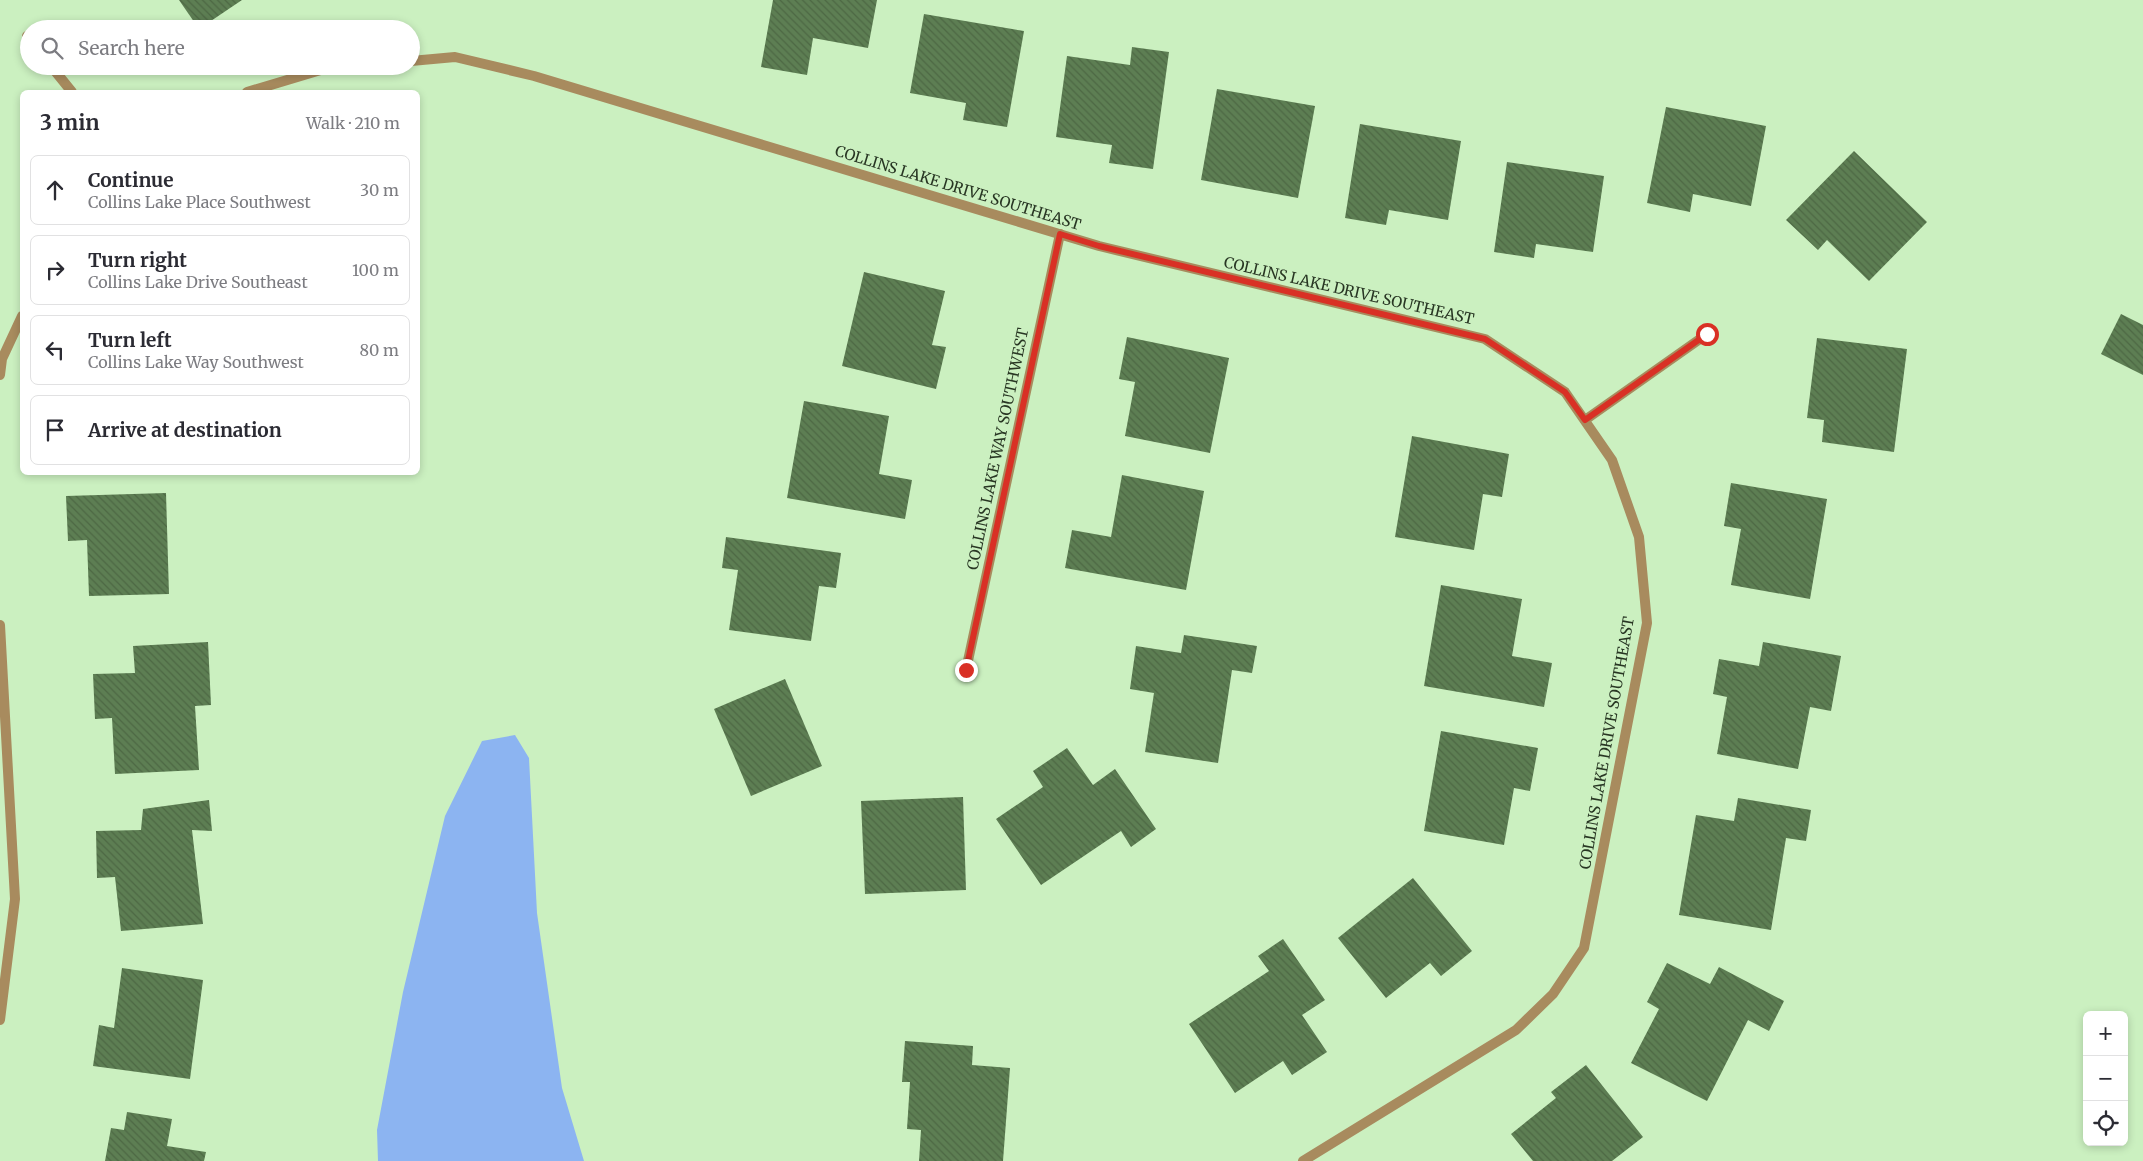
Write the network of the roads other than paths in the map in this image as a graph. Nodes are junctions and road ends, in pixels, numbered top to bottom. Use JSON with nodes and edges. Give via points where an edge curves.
{"nodes":[{"id":1,"x":420,"y":60,"type":"edge"},
{"id":2,"x":58,"y":75,"type":"edge"},
{"id":3,"x":304,"y":75,"type":"edge"},
{"id":4,"x":70,"y":90,"type":"edge"},
{"id":5,"x":254,"y":90,"type":"edge"},
{"id":6,"x":1060,"y":234,"type":"junction"},
{"id":7,"x":20,"y":320,"type":"edge"},
{"id":8,"x":1707,"y":334,"type":"dead end"},
{"id":9,"x":0,"y":375,"type":"edge"},
{"id":10,"x":1585,"y":420,"type":"junction"},
{"id":11,"x":0,"y":625,"type":"edge"},
{"id":12,"x":966,"y":670,"type":"dead end"},
{"id":13,"x":0,"y":1020,"type":"edge"},
{"id":14,"x":1303,"y":1161,"type":"edge"}],
"edges":[{"from":1,"to":6,"type":"street","name":"COLLINS LAKE DRIVE SOUTHEAST","via":[[455,57],[534,76]]},
{"from":2,"to":4,"type":"street"},
{"from":3,"to":5,"type":"street"},
{"from":6,"to":10,"type":"street","name":"COLLINS LAKE DRIVE SOUTHEAST","via":[[1109,249],[1485,339],[1565,392]]},
{"from":6,"to":12,"type":"street","name":"COLLINS LAKE WAY SOUTHWEST"},
{"from":7,"to":9,"type":"street","via":[[2,359]]},
{"from":8,"to":10,"type":"street"},
{"from":10,"to":14,"type":"street","name":"COLLINS LAKE DRIVE SOUTHEAST","via":[[1612,460],[1639,537],[1647,623],[1584,948],[1552,994],[1516,1030]]},
{"from":11,"to":13,"type":"street","via":[[15,899]]}]}
